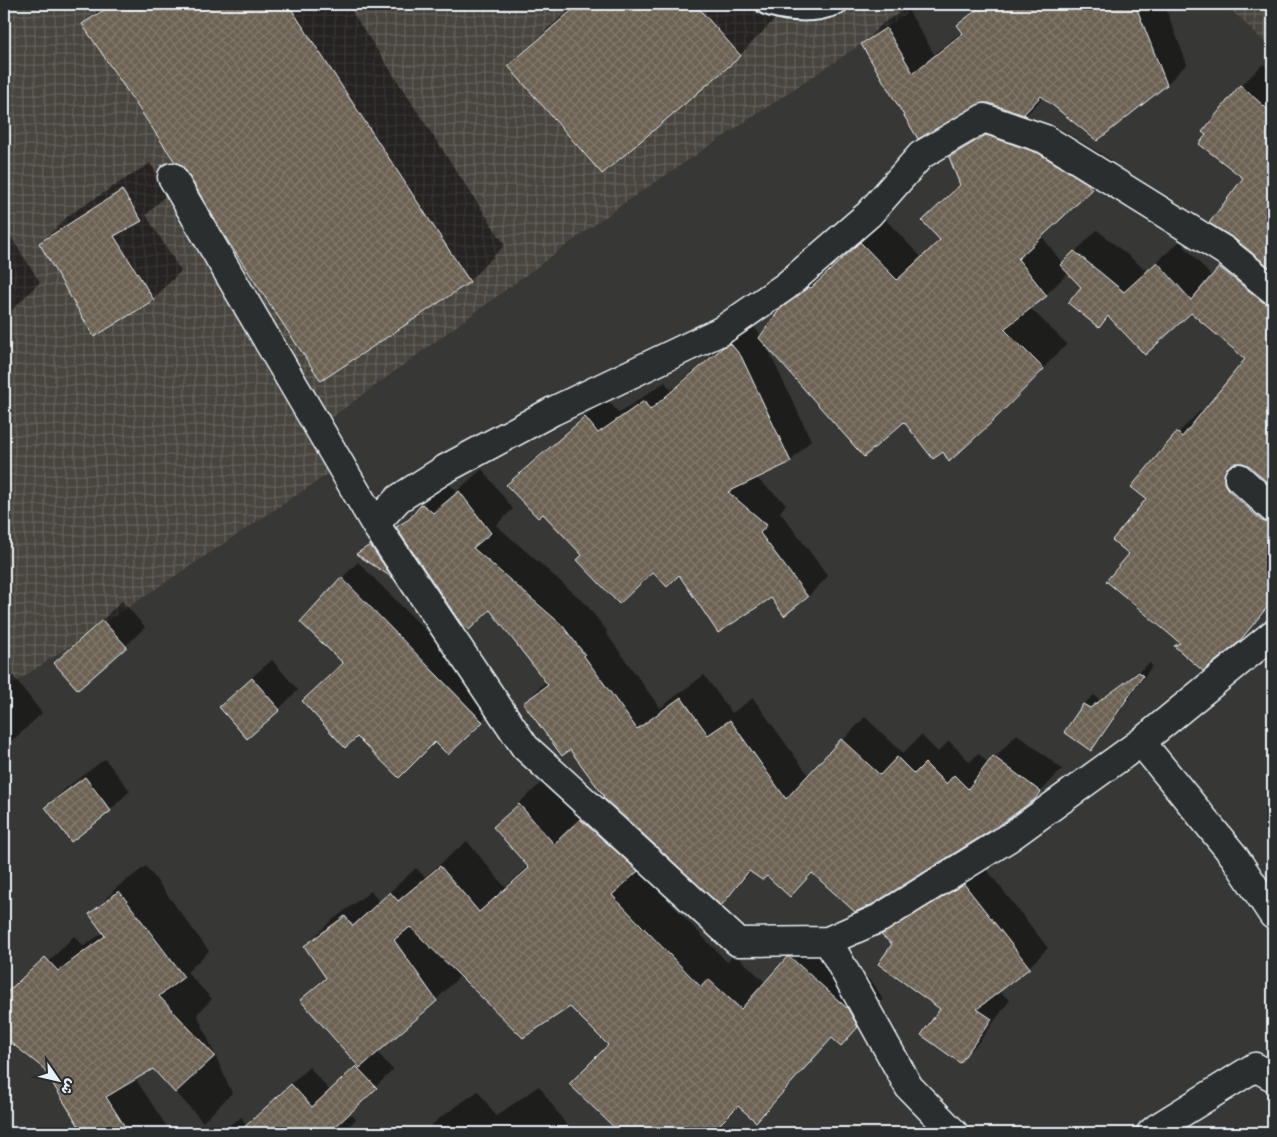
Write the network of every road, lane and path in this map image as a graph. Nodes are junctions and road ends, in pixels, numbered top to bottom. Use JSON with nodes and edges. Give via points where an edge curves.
{"nodes":[{"id":1,"x":766,"y":4,"type":"edge"},
{"id":2,"x":837,"y":4,"type":"edge"},
{"id":3,"x":172,"y":177,"type":"dead end"},
{"id":4,"x":1273,"y":290,"type":"edge"},
{"id":5,"x":1239,"y":478,"type":"dead end"},
{"id":6,"x":1273,"y":509,"type":"edge"},
{"id":7,"x":375,"y":524,"type":"junction"},
{"id":8,"x":1273,"y":634,"type":"edge"},
{"id":9,"x":1141,"y":742,"type":"junction"},
{"id":10,"x":1273,"y":915,"type":"edge"},
{"id":11,"x":828,"y":940,"type":"junction"},
{"id":12,"x":1273,"y":1077,"type":"edge"},
{"id":13,"x":954,"y":1133,"type":"edge"},
{"id":14,"x":1151,"y":1133,"type":"edge"}],
"edges":[{"from":1,"to":2,"type":"lane","via":[[791,10],[812,10]]},
{"from":3,"to":7,"type":"street"},
{"from":4,"to":7,"type":"street","via":[[1225,251],[1045,139],[984,118],[921,155],[870,214],[786,286],[722,331],[553,411],[445,469],[398,499]]},
{"from":5,"to":6,"type":"street"},
{"from":7,"to":11,"type":"street","via":[[525,747],[738,942]]},
{"from":8,"to":9,"type":"street"},
{"from":9,"to":10,"type":"street","via":[[1234,856]]},
{"from":9,"to":11,"type":"street","via":[[1010,837],[880,918]]},
{"from":11,"to":13,"type":"street","via":[[909,1087]]},
{"from":12,"to":14,"type":"street","via":[[1255,1067]]}]}
